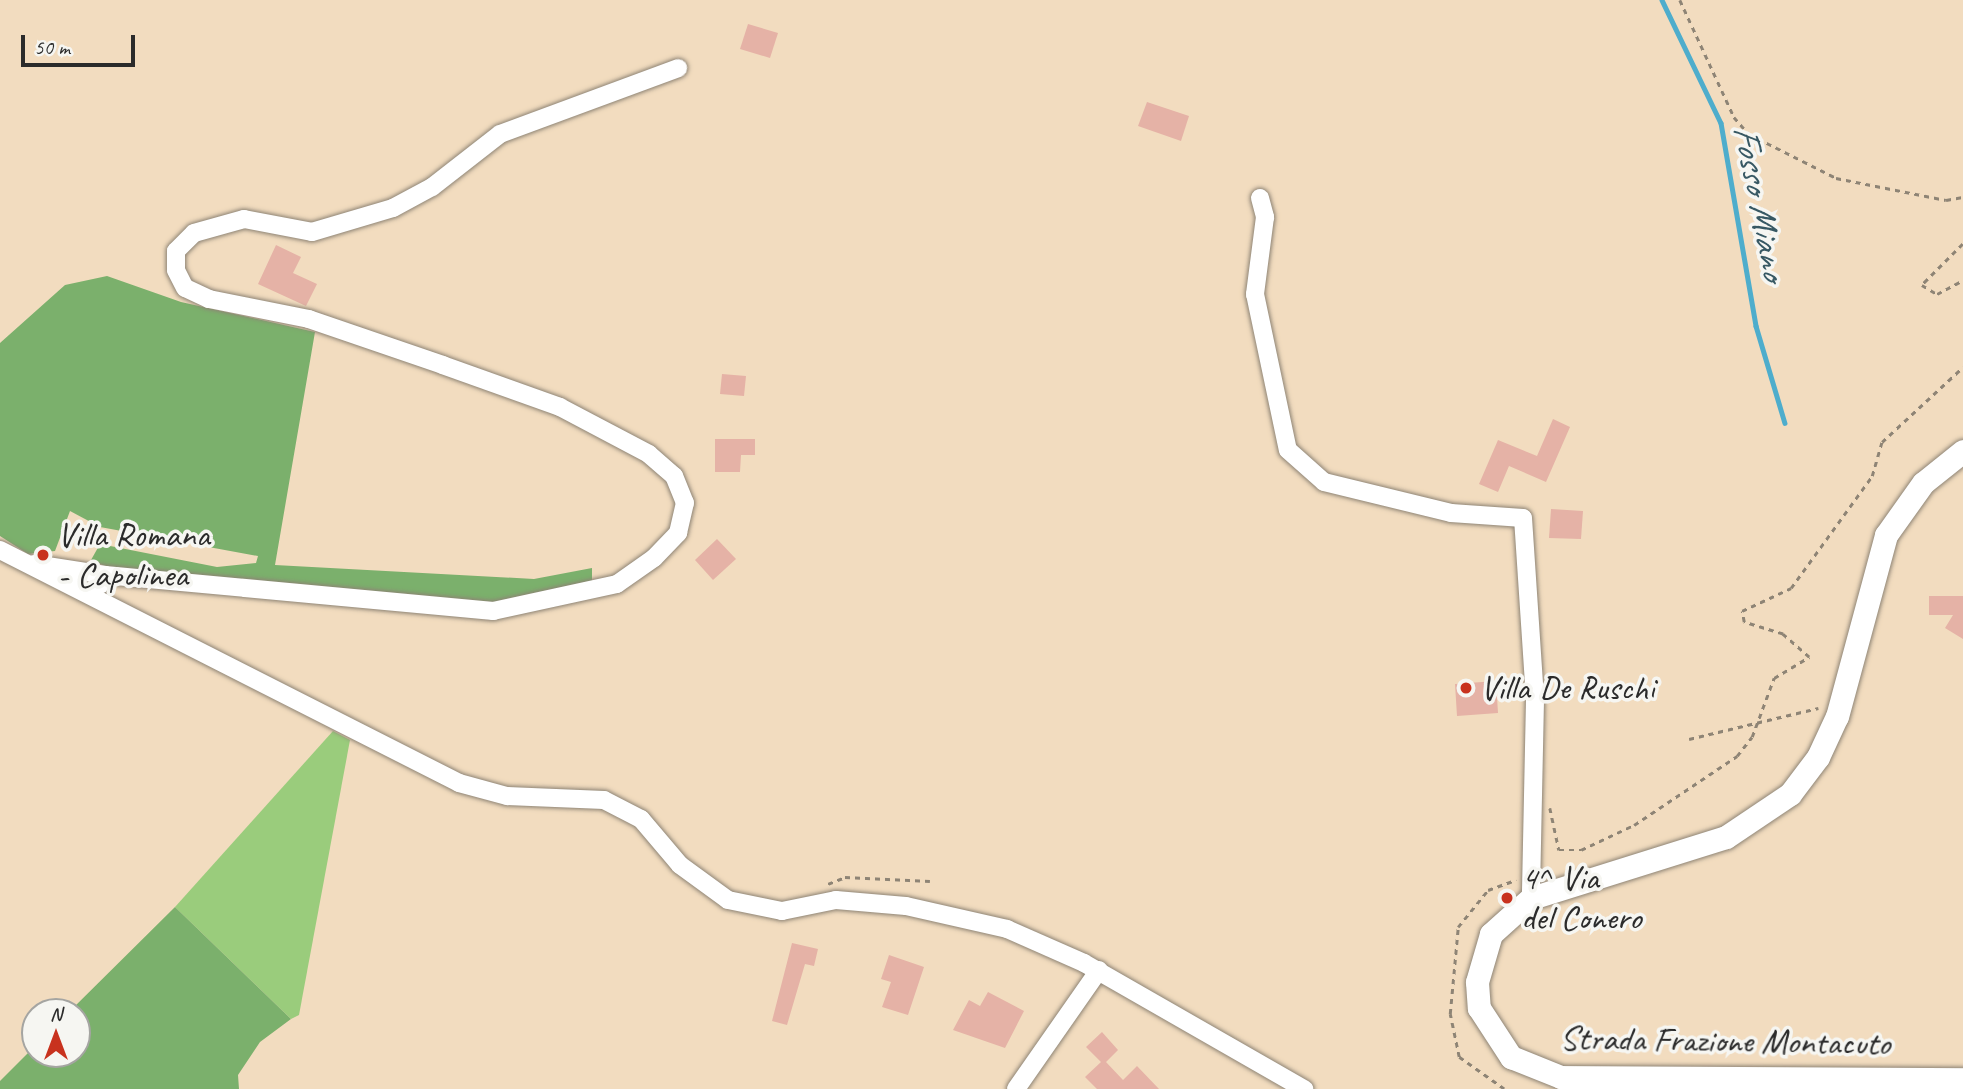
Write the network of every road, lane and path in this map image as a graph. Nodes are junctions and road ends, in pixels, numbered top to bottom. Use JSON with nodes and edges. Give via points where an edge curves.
{"nodes":[{"id":1,"x":1680,"y":0,"type":"edge"},
{"id":2,"x":678,"y":68,"type":"dead end"},
{"id":3,"x":1260,"y":198,"type":"dead end"},
{"id":4,"x":1963,"y":198,"type":"edge"},
{"id":5,"x":1963,"y":244,"type":"edge"},
{"id":6,"x":1963,"y":280,"type":"edge"},
{"id":7,"x":1963,"y":367,"type":"edge"},
{"id":8,"x":1963,"y":451,"type":"edge"},
{"id":9,"x":0,"y":550,"type":"edge"},
{"id":10,"x":27,"y":564,"type":"junction"},
{"id":11,"x":105,"y":575,"type":"junction"},
{"id":12,"x":94,"y":598,"type":"junction"},
{"id":13,"x":1839,"y":709,"type":"junction"},
{"id":14,"x":1757,"y":722,"type":"junction"},
{"id":15,"x":1689,"y":739,"type":"dead end"},
{"id":16,"x":1531,"y":793,"type":"junction"},
{"id":17,"x":930,"y":881,"type":"dead end"},
{"id":18,"x":1531,"y":898,"type":"junction"},
{"id":19,"x":822,"y":902,"type":"junction"},
{"id":20,"x":1099,"y":971,"type":"junction"},
{"id":21,"x":1963,"y":1079,"type":"edge"},
{"id":22,"x":1016,"y":1089,"type":"edge"},
{"id":23,"x":1304,"y":1089,"type":"edge"}],
"edges":[{"from":1,"to":4,"type":"path","via":[[1734,117],[1749,134],[1836,178],[1934,198]]},
{"from":2,"to":11,"type":"street","via":[[500,134],[432,187],[393,208],[312,232],[244,219],[194,233],[176,251],[176,270],[185,288],[209,299],[309,319],[443,365],[560,407],[649,454],[674,476],[685,503],[678,534],[654,558],[617,584],[493,611]]},
{"from":3,"to":16,"type":"street","via":[[1265,217],[1255,294],[1288,450],[1324,482],[1451,513],[1523,519],[1535,700]]},
{"from":5,"to":6,"type":"path","via":[[1922,285],[1937,293]]},
{"from":7,"to":14,"type":"path","via":[[1882,442],[1872,476],[1791,588],[1746,607],[1744,622],[1783,634],[1809,657],[1774,678]]},
{"from":8,"to":13,"type":"main road","name":"Strada Frazione Montacuto","via":[[1923,483],[1886,535]]},
{"from":9,"to":10,"type":"street"},
{"from":10,"to":11,"type":"street"},
{"from":10,"to":12,"type":"street"},
{"from":11,"to":12,"type":"street"},
{"from":12,"to":19,"type":"street","via":[[459,783],[507,796],[604,800],[641,819],[680,865],[728,901],[782,911]]},
{"from":13,"to":14,"type":"path","via":[[1788,712]]},
{"from":13,"to":18,"type":"main road","name":"Strada Frazione Montacuto","via":[[1818,757],[1762,818],[1726,837]]},
{"from":14,"to":15,"type":"path"},
{"from":14,"to":16,"type":"path","via":[[1737,756],[1681,789],[1634,825],[1570,853],[1554,843],[1549,804],[1542,794]]},
{"from":16,"to":18,"type":"street"},
{"from":17,"to":19,"type":"path","via":[[845,877],[823,887]]},
{"from":18,"to":21,"type":"main road","name":"Strada Frazione Montacuto","via":[[1491,934],[1477,982],[1492,1034],[1511,1057],[1534,1070],[1561,1077]]},
{"from":19,"to":20,"type":"street","via":[[906,906],[1007,929]]},
{"from":20,"to":22,"type":"street"},
{"from":20,"to":23,"type":"street"}]}
